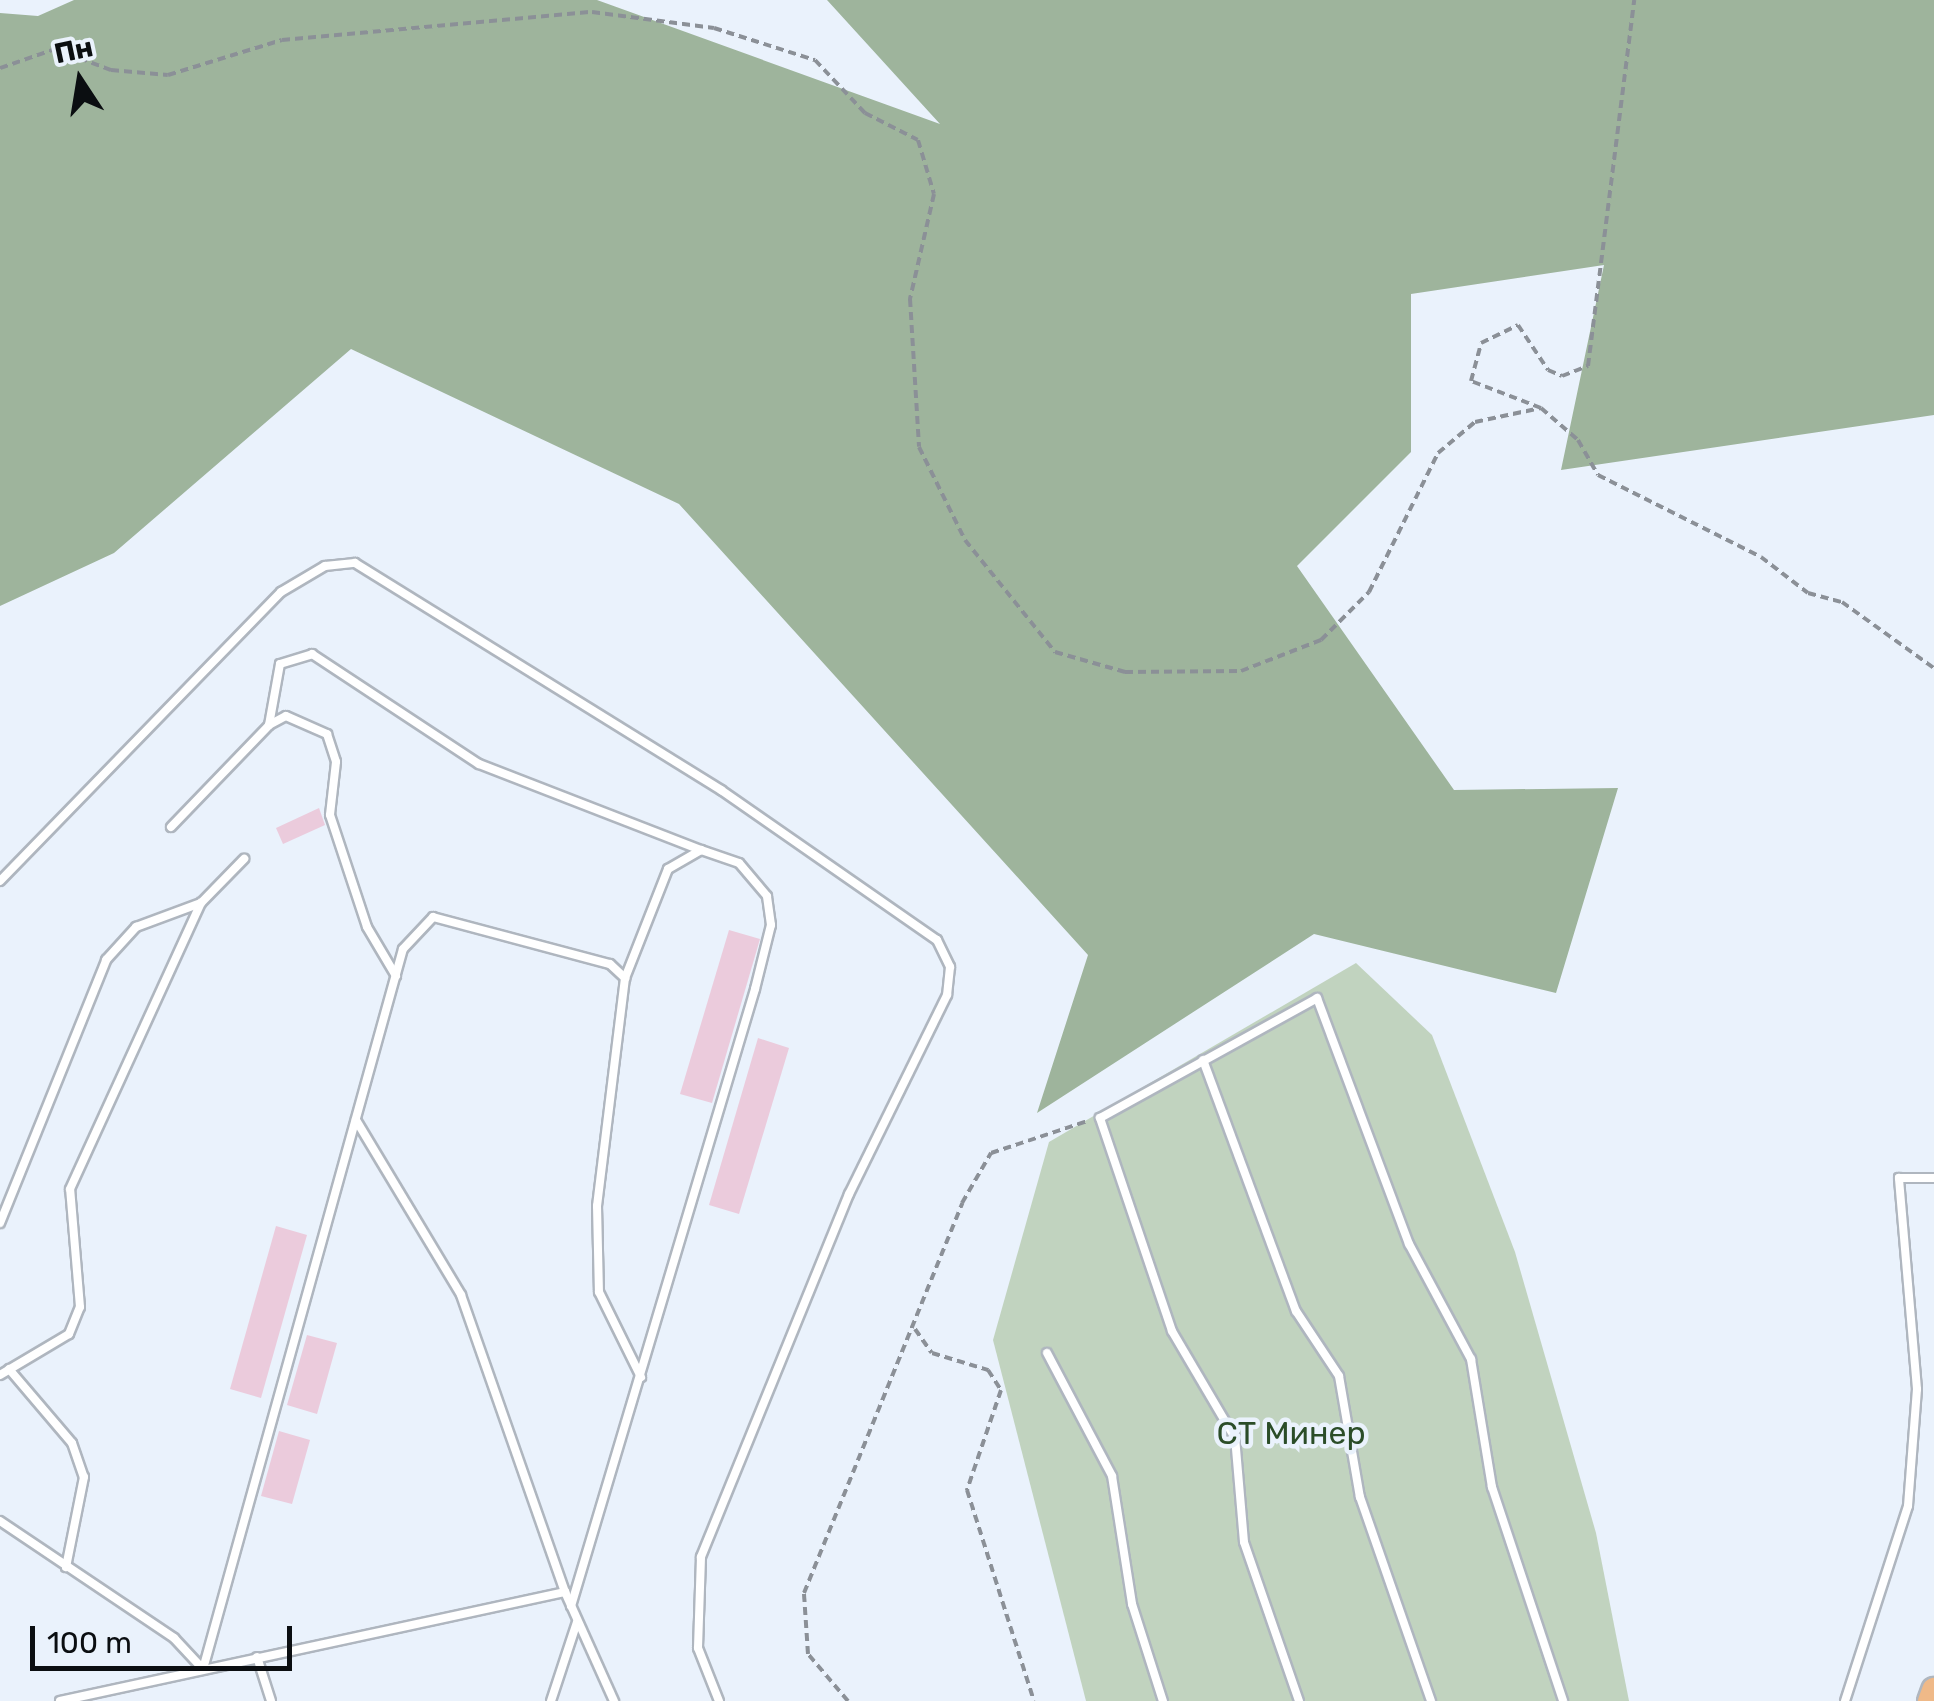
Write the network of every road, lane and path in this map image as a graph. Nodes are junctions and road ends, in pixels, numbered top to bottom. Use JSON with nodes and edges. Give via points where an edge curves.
{"nodes":[{"id":1,"x":1634,"y":0,"type":"edge"},
{"id":2,"x":0,"y":68,"type":"edge"},
{"id":3,"x":1541,"y":408,"type":"junction"},
{"id":4,"x":1934,"y":668,"type":"edge"},
{"id":5,"x":269,"y":725,"type":"junction"},
{"id":6,"x":171,"y":827,"type":"dead end"},
{"id":7,"x":701,"y":850,"type":"junction"},
{"id":8,"x":244,"y":858,"type":"dead end"},
{"id":9,"x":0,"y":881,"type":"edge"},
{"id":10,"x":201,"y":903,"type":"junction"},
{"id":11,"x":396,"y":976,"type":"junction"},
{"id":12,"x":625,"y":978,"type":"junction"},
{"id":13,"x":1203,"y":1060,"type":"junction"},
{"id":14,"x":1100,"y":1118,"type":"junction"},
{"id":15,"x":356,"y":1120,"type":"junction"},
{"id":16,"x":1934,"y":1178,"type":"edge"},
{"id":17,"x":0,"y":1224,"type":"edge"},
{"id":18,"x":914,"y":1326,"type":"junction"},
{"id":19,"x":1048,"y":1353,"type":"dead end"},
{"id":20,"x":9,"y":1370,"type":"junction"},
{"id":21,"x":0,"y":1375,"type":"edge"},
{"id":22,"x":641,"y":1377,"type":"junction"},
{"id":23,"x":0,"y":1521,"type":"edge"},
{"id":24,"x":66,"y":1567,"type":"junction"},
{"id":25,"x":565,"y":1592,"type":"junction"},
{"id":26,"x":570,"y":1606,"type":"junction"},
{"id":27,"x":577,"y":1622,"type":"junction"},
{"id":28,"x":257,"y":1657,"type":"junction"},
{"id":29,"x":202,"y":1669,"type":"junction"},
{"id":30,"x":1934,"y":1690,"type":"edge"},
{"id":31,"x":60,"y":1701,"type":"edge"},
{"id":32,"x":271,"y":1701,"type":"edge"},
{"id":33,"x":550,"y":1701,"type":"edge"},
{"id":34,"x":614,"y":1701,"type":"edge"},
{"id":35,"x":719,"y":1701,"type":"edge"},
{"id":36,"x":848,"y":1701,"type":"edge"},
{"id":37,"x":1034,"y":1701,"type":"edge"},
{"id":38,"x":1163,"y":1701,"type":"edge"},
{"id":39,"x":1299,"y":1701,"type":"edge"},
{"id":40,"x":1431,"y":1701,"type":"edge"},
{"id":41,"x":1563,"y":1701,"type":"edge"},
{"id":42,"x":1846,"y":1701,"type":"edge"},
{"id":43,"x":1930,"y":1701,"type":"edge"}],
"edges":[{"from":1,"to":3,"type":"path","via":[[1588,366],[1562,376],[1548,370],[1518,325],[1481,343],[1471,376]]},
{"from":2,"to":3,"type":"path","via":[[55,49],[112,70],[168,75],[282,40],[592,12],[714,28],[814,60],[865,113],[918,140],[934,194],[910,299],[919,446],[965,540],[1055,652],[1125,672],[1241,671],[1321,640],[1369,592],[1438,453],[1474,422]]},
{"from":3,"to":4,"type":"path","via":[[1578,440],[1598,474],[1761,557],[1808,593],[1842,602]]},
{"from":5,"to":6,"type":"lane"},
{"from":5,"to":7,"type":"lane","via":[[280,664],[312,654],[479,764]]},
{"from":5,"to":11,"type":"lane","via":[[286,716],[327,734],[336,762],[330,815],[366,927]]},
{"from":7,"to":12,"type":"lane","via":[[668,869]]},
{"from":7,"to":22,"type":"lane","via":[[739,863],[767,896],[771,926]]},
{"from":8,"to":10,"type":"lane"},
{"from":9,"to":35,"type":"lane","via":[[281,592],[325,566],[356,564],[722,790],[937,940],[950,966],[947,994],[848,1194],[702,1557],[698,1648]]},
{"from":10,"to":17,"type":"lane","via":[[136,927],[106,960]]},
{"from":10,"to":20,"type":"lane","via":[[70,1189],[80,1308],[68,1334]]},
{"from":11,"to":12,"type":"lane","via":[[416,928],[433,918],[610,964]]},
{"from":11,"to":15,"type":"lane"},
{"from":12,"to":22,"type":"lane","via":[[597,1206],[599,1292]]},
{"from":13,"to":14,"type":"lane"},
{"from":13,"to":40,"type":"lane","via":[[1296,1311],[1339,1376],[1360,1497]]},
{"from":13,"to":41,"type":"lane","via":[[1317,998],[1409,1244],[1471,1360],[1492,1488]]},
{"from":14,"to":18,"type":"path","via":[[1001,1149],[978,1168]]},
{"from":14,"to":39,"type":"lane","via":[[1172,1331],[1234,1438],[1244,1542]]},
{"from":15,"to":25,"type":"lane","via":[[462,1295]]},
{"from":15,"to":29,"type":"lane"},
{"from":16,"to":42,"type":"lane","via":[[1899,1178],[1916,1389],[1908,1506]]},
{"from":18,"to":36,"type":"path","via":[[804,1592],[808,1654]]},
{"from":18,"to":37,"type":"path","via":[[932,1353],[988,1370],[1001,1390],[967,1490]]},
{"from":19,"to":38,"type":"lane","via":[[1112,1476],[1132,1604]]},
{"from":20,"to":21,"type":"lane"},
{"from":20,"to":24,"type":"lane","via":[[72,1443],[84,1477]]},
{"from":22,"to":26,"type":"lane"},
{"from":23,"to":24,"type":"lane"},
{"from":24,"to":29,"type":"lane","via":[[174,1638]]},
{"from":25,"to":26,"type":"lane"},
{"from":25,"to":28,"type":"lane"},
{"from":26,"to":27,"type":"lane"},
{"from":27,"to":33,"type":"lane"},
{"from":27,"to":34,"type":"lane"},
{"from":28,"to":29,"type":"lane"},
{"from":28,"to":32,"type":"lane"},
{"from":29,"to":31,"type":"lane"},
{"from":30,"to":43,"type":"main road"}]}
